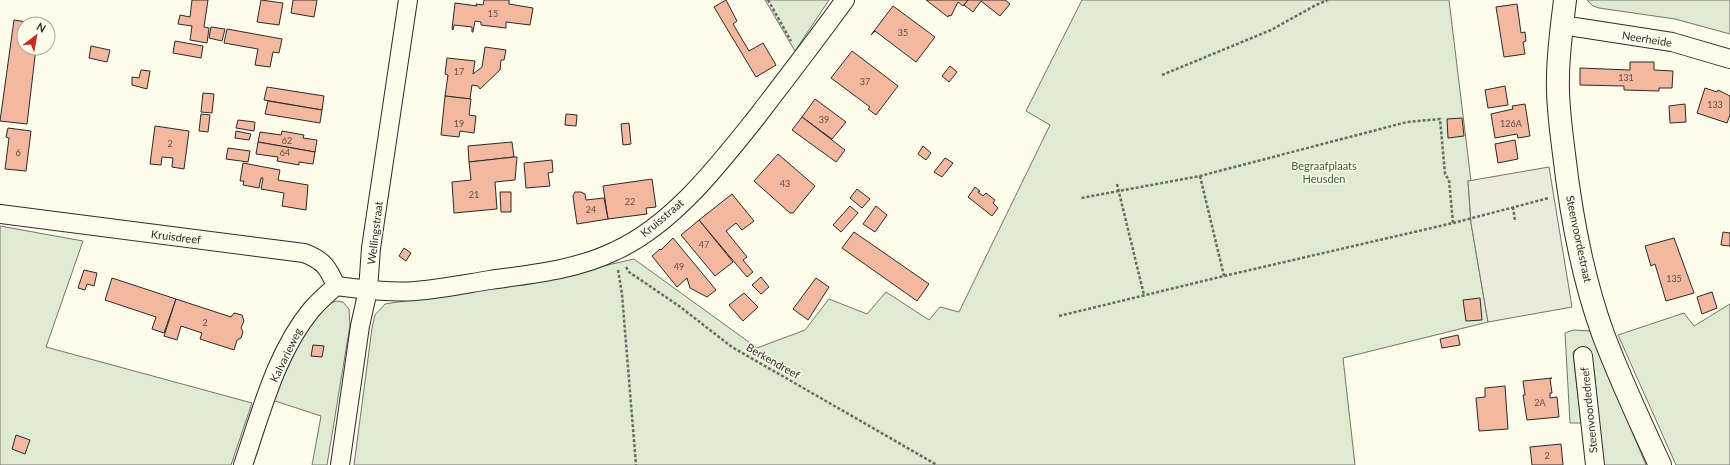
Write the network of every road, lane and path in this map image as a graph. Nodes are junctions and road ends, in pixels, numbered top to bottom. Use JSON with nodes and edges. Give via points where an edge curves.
{"nodes":[{"id":1,"x":408,"y":0,"type":"edge"},
{"id":2,"x":768,"y":0,"type":"edge"},
{"id":3,"x":845,"y":0,"type":"edge"},
{"id":4,"x":1328,"y":0,"type":"edge"},
{"id":5,"x":1566,"y":0,"type":"edge"},
{"id":6,"x":1562,"y":25,"type":"junction"},
{"id":7,"x":1730,"y":59,"type":"edge"},
{"id":8,"x":802,"y":60,"type":"junction"},
{"id":9,"x":1162,"y":75,"type":"dead end"},
{"id":10,"x":1200,"y":176,"type":"junction"},
{"id":11,"x":1117,"y":184,"type":"dead end"},
{"id":12,"x":1119,"y":191,"type":"junction"},
{"id":13,"x":1569,"y":193,"type":"junction"},
{"id":14,"x":1081,"y":198,"type":"dead end"},
{"id":15,"x":1513,"y":208,"type":"junction"},
{"id":16,"x":0,"y":214,"type":"edge"},
{"id":17,"x":1515,"y":220,"type":"dead end"},
{"id":18,"x":1453,"y":223,"type":"junction"},
{"id":19,"x":616,"y":251,"type":"junction"},
{"id":20,"x":1224,"y":276,"type":"junction"},
{"id":21,"x":336,"y":286,"type":"junction"},
{"id":22,"x":368,"y":290,"type":"junction"},
{"id":23,"x":1144,"y":295,"type":"junction"},
{"id":24,"x":1059,"y":316,"type":"dead end"},
{"id":25,"x":1583,"y":356,"type":"dead end"},
{"id":26,"x":243,"y":465,"type":"edge"},
{"id":27,"x":340,"y":465,"type":"edge"},
{"id":28,"x":636,"y":465,"type":"edge"},
{"id":29,"x":938,"y":465,"type":"edge"},
{"id":30,"x":1595,"y":465,"type":"edge"},
{"id":31,"x":1660,"y":465,"type":"edge"}],
"edges":[{"from":1,"to":22,"type":"street","name":"Wellingstraat"},
{"from":2,"to":8,"type":"path"},
{"from":3,"to":8,"type":"street","name":"Kruisstraat"},
{"from":4,"to":9,"type":"path","via":[[1316,4],[1271,30]]},
{"from":5,"to":6,"type":"street","name":"Steenvoordestraat"},
{"from":6,"to":7,"type":"street","name":"Neerheide","via":[[1672,42]]},
{"from":6,"to":13,"type":"street","name":"Steenvoordestraat","via":[[1558,80]]},
{"from":8,"to":19,"type":"street","name":"Kruisstraat","via":[[716,167],[674,211],[647,233]]},
{"from":10,"to":12,"type":"path"},
{"from":10,"to":18,"type":"path","via":[[1407,122],[1440,119]]},
{"from":10,"to":20,"type":"path"},
{"from":11,"to":12,"type":"path"},
{"from":12,"to":14,"type":"path"},
{"from":12,"to":23,"type":"path"},
{"from":13,"to":15,"type":"path"},
{"from":13,"to":31,"type":"street","name":"Steenvoordestraat","via":[[1584,267],[1603,333]]},
{"from":15,"to":17,"type":"path"},
{"from":15,"to":18,"type":"path"},
{"from":16,"to":21,"type":"street","name":"Kruisdreef","via":[[304,253],[318,258],[330,271]]},
{"from":18,"to":20,"type":"path"},
{"from":19,"to":22,"type":"street","name":"Kruisstraat","via":[[584,264],[548,272],[414,291]]},
{"from":19,"to":28,"type":"path"},
{"from":19,"to":29,"type":"path","name":"Berkendreef","via":[[629,272],[732,347]]},
{"from":20,"to":23,"type":"path"},
{"from":21,"to":22,"type":"street"},
{"from":21,"to":26,"type":"street","name":"Kalvarieweg","via":[[312,309],[297,330],[278,367]]},
{"from":22,"to":27,"type":"street","name":"Wellingstraat","via":[[360,326]]},
{"from":23,"to":24,"type":"path"},
{"from":25,"to":30,"type":"street","name":"Steenvoordedreef"}]}
